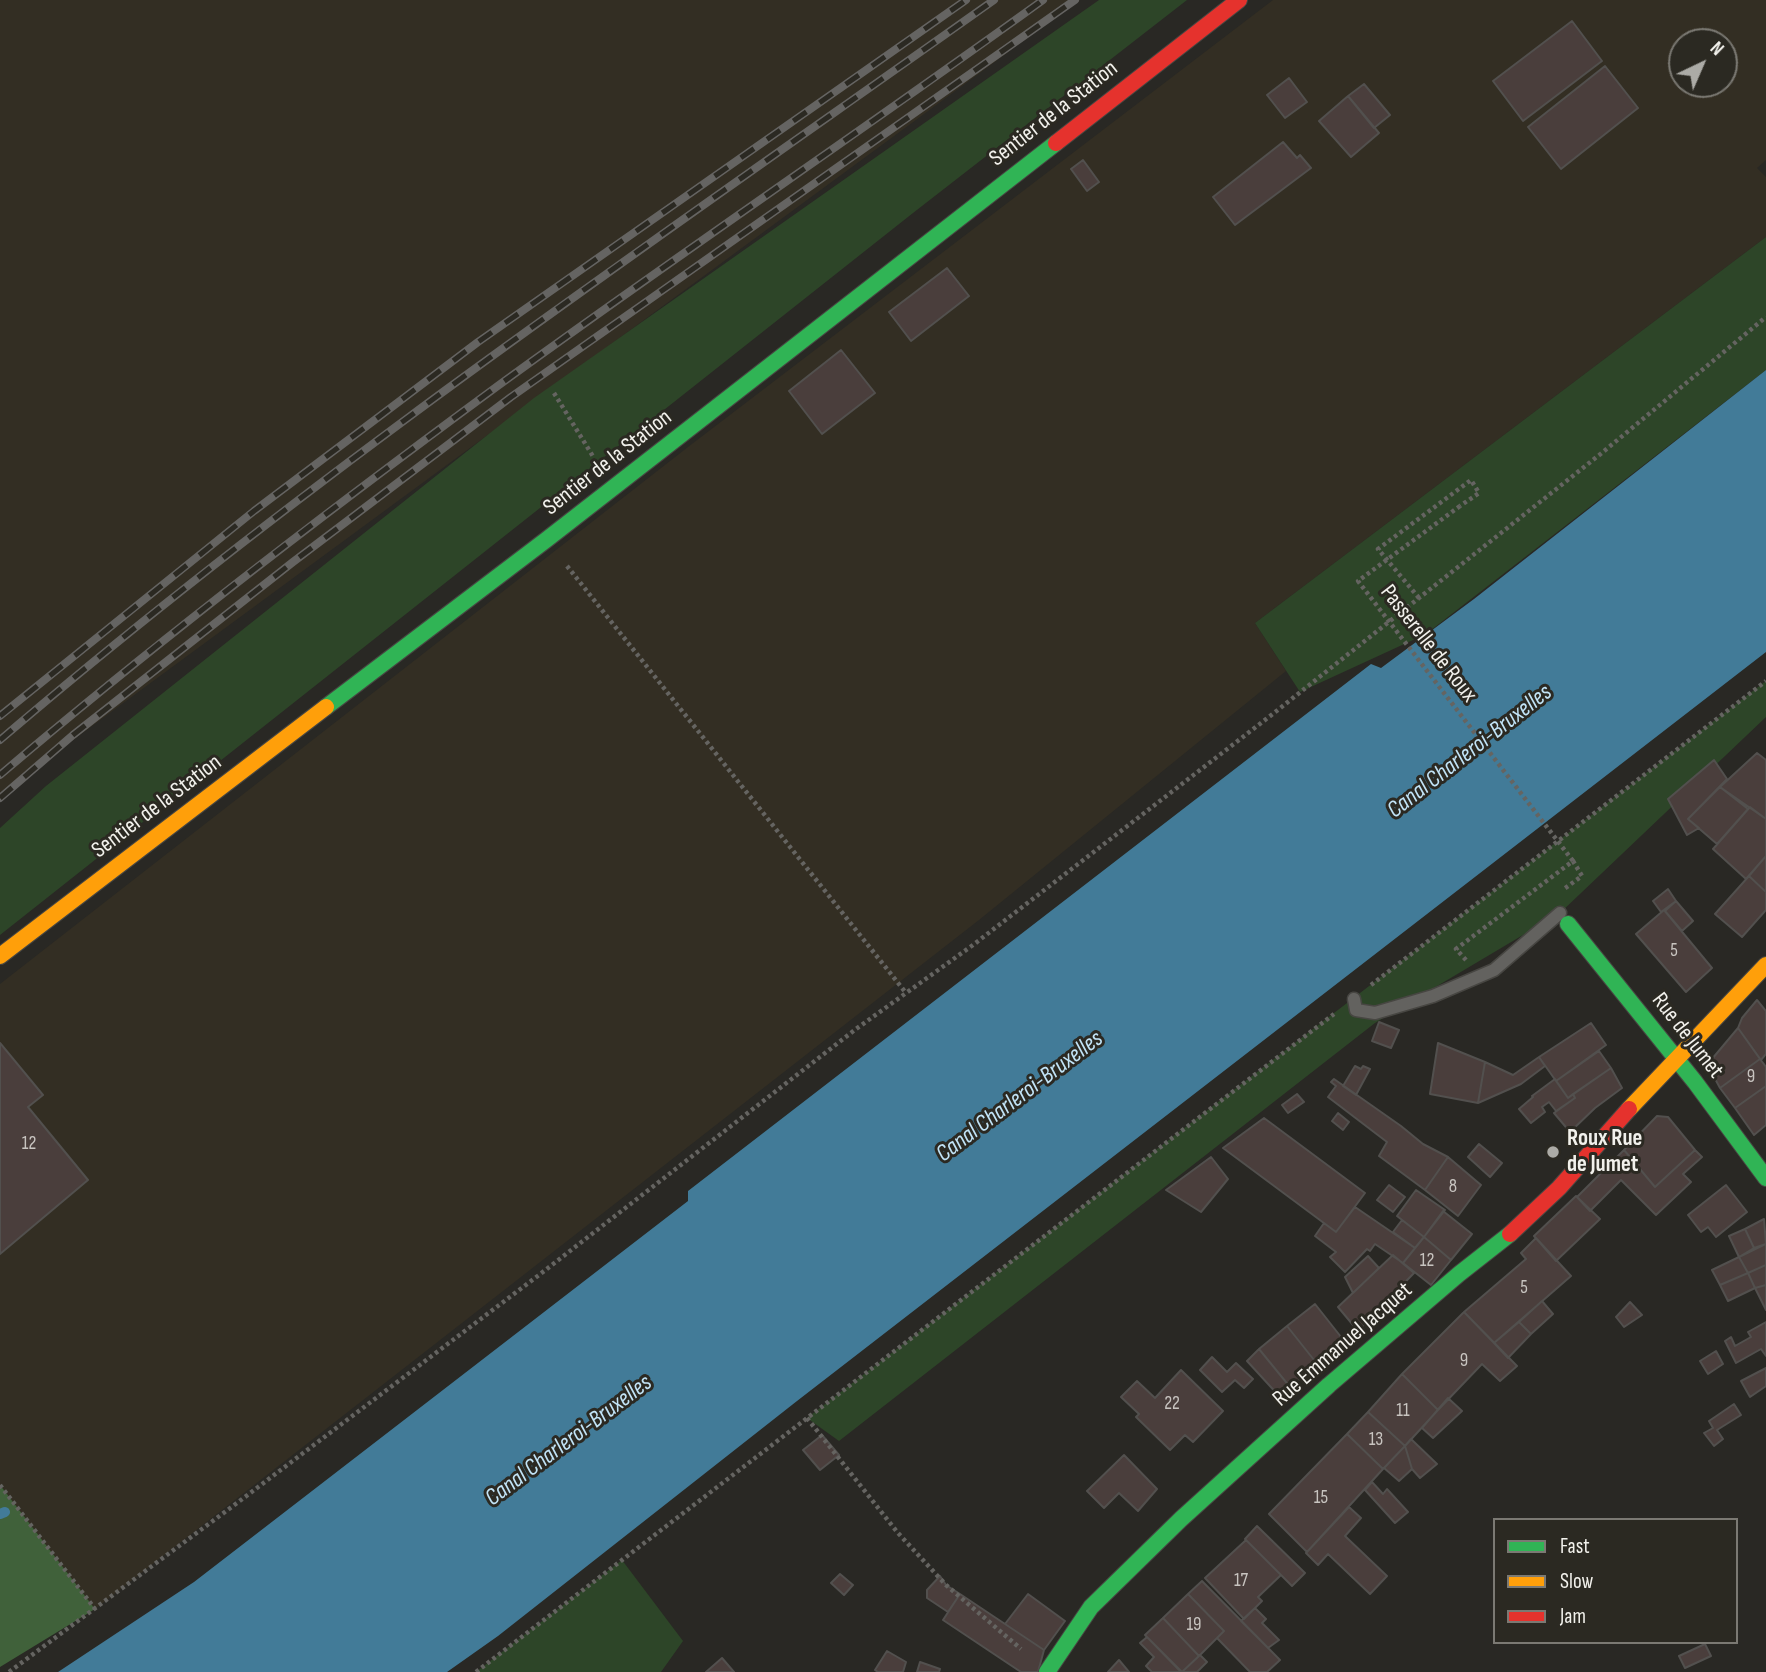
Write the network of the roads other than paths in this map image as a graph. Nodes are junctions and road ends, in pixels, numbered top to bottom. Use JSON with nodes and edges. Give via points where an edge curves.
{"nodes":[{"id":1,"x":1239,"y":0,"type":"edge"},
{"id":2,"x":1564,"y":918,"type":"joint"},
{"id":3,"x":0,"y":957,"type":"edge"},
{"id":4,"x":1766,"y":965,"type":"edge"},
{"id":5,"x":1354,"y":999,"type":"road end"},
{"id":6,"x":1677,"y":1059,"type":"junction"},
{"id":7,"x":1766,"y":1178,"type":"edge"},
{"id":8,"x":1047,"y":1672,"type":"edge"}],
"edges":[{"from":1,"to":3,"type":"street","name":"Sentier de la Station","via":[[546,540]]},
{"from":2,"to":5,"type":"lane","via":[[1494,970],[1433,996],[1375,1013],[1356,1010]]},
{"from":2,"to":6,"type":"street","name":"Rue de Jumet"},
{"from":4,"to":6,"type":"street","name":"Rue Emmanuel Jacquet"},
{"from":6,"to":7,"type":"street","name":"Rue de Jumet"},
{"from":6,"to":8,"type":"street","name":"Rue Emmanuel Jacquet","via":[[1515,1230],[1329,1385],[1091,1606]]}]}
